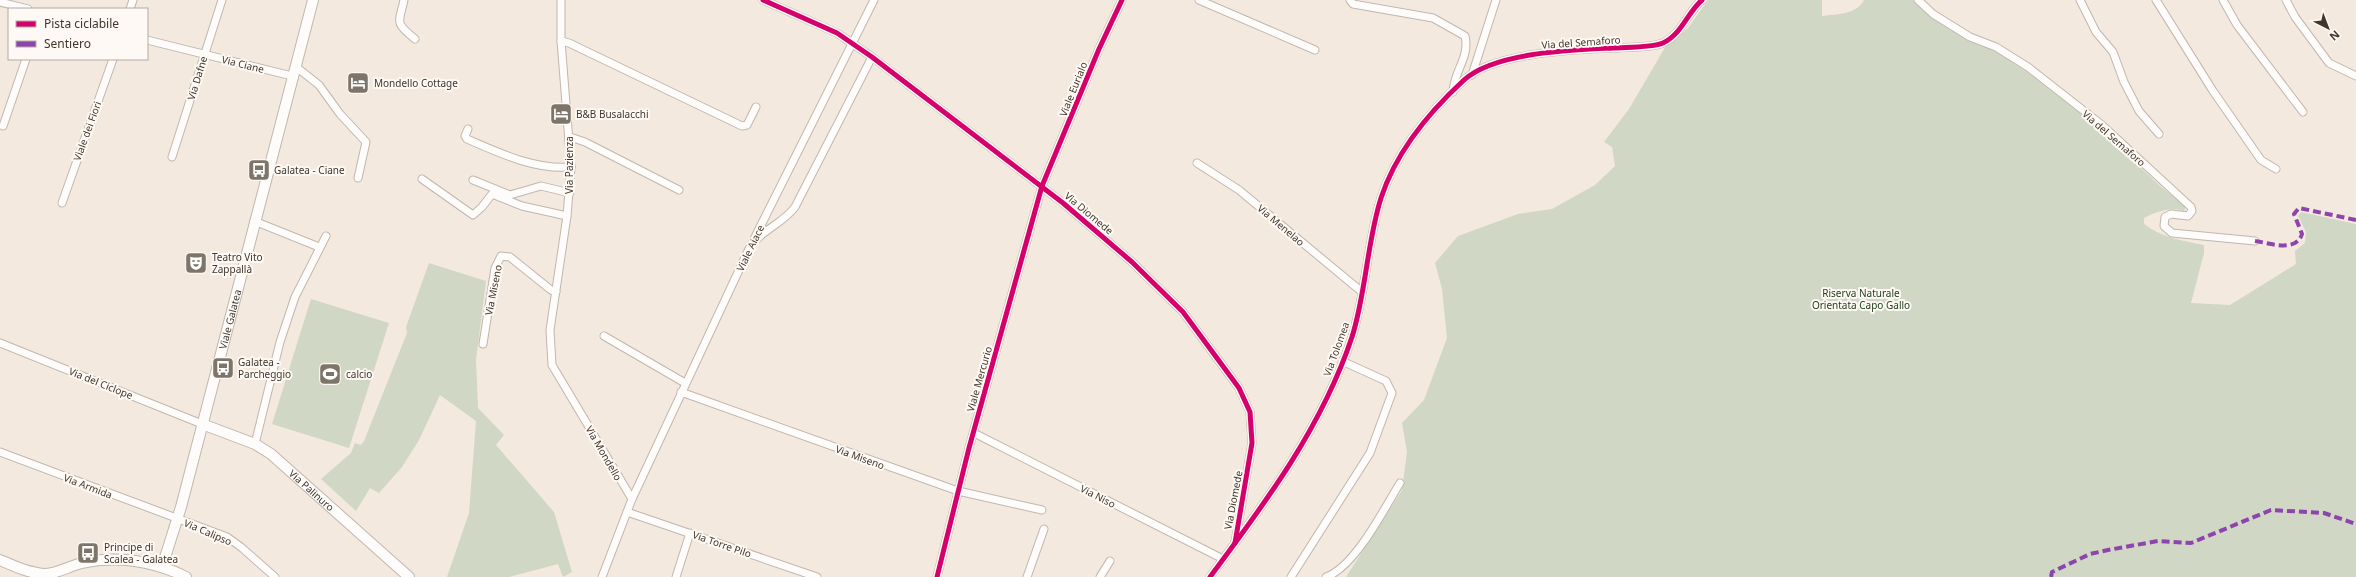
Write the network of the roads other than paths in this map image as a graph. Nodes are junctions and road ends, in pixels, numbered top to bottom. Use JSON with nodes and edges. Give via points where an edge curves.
{"nodes":[{"id":1,"x":222,"y":0,"type":"edge"},
{"id":2,"x":313,"y":0,"type":"edge"},
{"id":3,"x":404,"y":0,"type":"edge"},
{"id":4,"x":561,"y":0,"type":"edge"},
{"id":5,"x":763,"y":0,"type":"edge"},
{"id":6,"x":874,"y":0,"type":"edge"},
{"id":7,"x":1122,"y":0,"type":"edge"},
{"id":8,"x":1199,"y":0,"type":"edge"},
{"id":9,"x":1350,"y":0,"type":"edge"},
{"id":10,"x":1496,"y":0,"type":"edge"},
{"id":11,"x":1918,"y":0,"type":"edge"},
{"id":12,"x":2080,"y":0,"type":"edge"},
{"id":13,"x":2156,"y":0,"type":"edge"},
{"id":14,"x":2222,"y":0,"type":"edge"},
{"id":15,"x":2286,"y":0,"type":"edge"},
{"id":16,"x":1700,"y":1,"type":"edge"},
{"id":17,"x":0,"y":2,"type":"edge"},
{"id":18,"x":24,"y":8,"type":"edge"},
{"id":19,"x":415,"y":39,"type":"dead end"},
{"id":20,"x":148,"y":40,"type":"edge"},
{"id":21,"x":561,"y":41,"type":"junction"},
{"id":22,"x":852,"y":42,"type":"junction"},
{"id":23,"x":1315,"y":50,"type":"dead end"},
{"id":24,"x":205,"y":54,"type":"junction"},
{"id":25,"x":872,"y":57,"type":"junction"},
{"id":26,"x":26,"y":60,"type":"edge"},
{"id":27,"x":113,"y":60,"type":"edge"},
{"id":28,"x":293,"y":71,"type":"junction"},
{"id":29,"x":1472,"y":75,"type":"junction"},
{"id":30,"x":2356,"y":76,"type":"edge"},
{"id":31,"x":1453,"y":92,"type":"junction"},
{"id":32,"x":756,"y":107,"type":"dead end"},
{"id":33,"x":2303,"y":112,"type":"dead end"},
{"id":34,"x":4,"y":126,"type":"dead end"},
{"id":35,"x":468,"y":129,"type":"dead end"},
{"id":36,"x":2159,"y":134,"type":"dead end"},
{"id":37,"x":570,"y":137,"type":"junction"},
{"id":38,"x":172,"y":157,"type":"dead end"},
{"id":39,"x":1197,"y":163,"type":"dead end"},
{"id":40,"x":571,"y":167,"type":"junction"},
{"id":41,"x":2276,"y":169,"type":"dead end"},
{"id":42,"x":358,"y":178,"type":"dead end"},
{"id":43,"x":422,"y":179,"type":"dead end"},
{"id":44,"x":473,"y":180,"type":"dead end"},
{"id":45,"x":1042,"y":186,"type":"junction"},
{"id":46,"x":680,"y":190,"type":"dead end"},
{"id":47,"x":570,"y":193,"type":"junction"},
{"id":48,"x":62,"y":203,"type":"dead end"},
{"id":49,"x":567,"y":216,"type":"junction"},
{"id":50,"x":254,"y":221,"type":"junction"},
{"id":51,"x":326,"y":236,"type":"dead end"},
{"id":52,"x":2255,"y":241,"type":"dead end"},
{"id":53,"x":319,"y":246,"type":"junction"},
{"id":54,"x":747,"y":253,"type":"junction"},
{"id":55,"x":556,"y":292,"type":"junction"},
{"id":56,"x":1362,"y":292,"type":"junction"},
{"id":57,"x":550,"y":330,"type":"joint"},
{"id":58,"x":604,"y":336,"type":"dead end"},
{"id":59,"x":0,"y":343,"type":"edge"},
{"id":60,"x":483,"y":344,"type":"dead end"},
{"id":61,"x":1342,"y":361,"type":"junction"},
{"id":62,"x":685,"y":383,"type":"junction"},
{"id":63,"x":681,"y":392,"type":"junction"},
{"id":64,"x":202,"y":424,"type":"junction"},
{"id":65,"x":974,"y":432,"type":"junction"},
{"id":66,"x":255,"y":444,"type":"junction"},
{"id":67,"x":0,"y":452,"type":"edge"},
{"id":68,"x":1400,"y":483,"type":"dead end"},
{"id":69,"x":958,"y":491,"type":"junction"},
{"id":70,"x":632,"y":499,"type":"junction"},
{"id":71,"x":1042,"y":510,"type":"dead end"},
{"id":72,"x":627,"y":512,"type":"junction"},
{"id":73,"x":177,"y":519,"type":"junction"},
{"id":74,"x":1044,"y":529,"type":"dead end"},
{"id":75,"x":690,"y":533,"type":"junction"},
{"id":76,"x":1235,"y":544,"type":"junction"},
{"id":77,"x":1223,"y":559,"type":"junction"},
{"id":78,"x":0,"y":560,"type":"edge"},
{"id":79,"x":1110,"y":561,"type":"dead end"},
{"id":80,"x":162,"y":567,"type":"junction"},
{"id":81,"x":63,"y":569,"type":"junction"},
{"id":82,"x":54,"y":577,"type":"edge"},
{"id":83,"x":186,"y":577,"type":"edge"},
{"id":84,"x":275,"y":577,"type":"edge"},
{"id":85,"x":409,"y":577,"type":"edge"},
{"id":86,"x":602,"y":577,"type":"edge"},
{"id":87,"x":676,"y":577,"type":"edge"},
{"id":88,"x":817,"y":577,"type":"edge"},
{"id":89,"x":937,"y":577,"type":"edge"},
{"id":90,"x":1027,"y":577,"type":"edge"},
{"id":91,"x":1100,"y":577,"type":"edge"},
{"id":92,"x":1210,"y":577,"type":"edge"},
{"id":93,"x":1291,"y":577,"type":"edge"},
{"id":94,"x":1326,"y":577,"type":"edge"}],
"edges":[{"from":1,"to":24,"type":"street","name":"Via Dafne"},
{"from":2,"to":28,"type":"main road","name":"Viale Galatea"},
{"from":3,"to":19,"type":"street","via":[[398,19],[400,25]]},
{"from":4,"to":21,"type":"street","name":"Via Pazienza"},
{"from":5,"to":22,"type":"street","name":"Via Diomede"},
{"from":6,"to":22,"type":"street","name":"Viale Aiace"},
{"from":7,"to":45,"type":"street","name":"Viale Eurialo"},
{"from":8,"to":23,"type":"street"},
{"from":9,"to":31,"type":"street","via":[[1353,4],[1433,18],[1465,36],[1468,47],[1453,82]]},
{"from":10,"to":29,"type":"street"},
{"from":11,"to":52,"type":"street","name":"Via del Semaforo","via":[[1933,14],[1964,33],[1996,47],[2028,67],[2120,141],[2191,207],[2192,211],[2188,216],[2171,214],[2165,217],[2164,226],[2172,233]]},
{"from":12,"to":36,"type":"street","via":[[2096,32],[2113,52],[2124,82],[2139,111]]},
{"from":13,"to":41,"type":"street","via":[[2213,91],[2261,160]]},
{"from":14,"to":33,"type":"street"},
{"from":15,"to":30,"type":"street","via":[[2295,17],[2329,63]]},
{"from":16,"to":29,"type":"street","name":"Via del Semaforo","via":[[1681,28],[1662,43],[1535,54],[1501,62]]},
{"from":17,"to":18,"type":"street"},
{"from":20,"to":24,"type":"street","name":"Via Ciane"},
{"from":21,"to":32,"type":"street","via":[[742,126],[747,125]]},
{"from":21,"to":37,"type":"street","name":"Via Pazienza"},
{"from":22,"to":25,"type":"street","name":"Via Diomede"},
{"from":22,"to":54,"type":"street","name":"Viale Aiace"},
{"from":24,"to":28,"type":"street","name":"Via Ciane"},
{"from":24,"to":38,"type":"street","name":"Via Dafne"},
{"from":25,"to":45,"type":"street","name":"Via Diomede"},
{"from":25,"to":54,"type":"street","via":[[795,207],[786,217],[762,234]]},
{"from":26,"to":34,"type":"street"},
{"from":27,"to":48,"type":"street","name":"Viale dei Fiori"},
{"from":28,"to":42,"type":"street","via":[[319,85],[340,114],[366,142]]},
{"from":28,"to":50,"type":"main road","name":"Viale Galatea"},
{"from":29,"to":31,"type":"street","name":"Via del Semaforo"},
{"from":31,"to":56,"type":"street","name":"Via Tolomea","via":[[1424,122],[1395,161],[1380,200]]},
{"from":35,"to":40,"type":"street","via":[[465,136],[467,139],[518,159],[547,168]]},
{"from":37,"to":40,"type":"street","name":"Via Pazienza"},
{"from":37,"to":46,"type":"street","via":[[585,142]]},
{"from":39,"to":56,"type":"street","name":"Via Menelao","via":[[1239,190]]},
{"from":40,"to":47,"type":"street","name":"Via Pazienza"},
{"from":43,"to":49,"type":"street","via":[[473,215],[492,194],[522,206]]},
{"from":44,"to":47,"type":"street","via":[[510,195],[541,186]]},
{"from":45,"to":65,"type":"street","name":"Viale Mercurio"},
{"from":45,"to":76,"type":"street","name":"Via Diomede","via":[[1112,244],[1169,297],[1205,339],[1239,388],[1250,412],[1252,427],[1249,466]]},
{"from":47,"to":49,"type":"street","name":"Via Pazienza"},
{"from":49,"to":55,"type":"street","name":"Via Pazienza"},
{"from":50,"to":53,"type":"street"},
{"from":50,"to":64,"type":"main road","name":"Viale Galatea"},
{"from":51,"to":53,"type":"street"},
{"from":53,"to":66,"type":"street","via":[[295,296],[280,342]]},
{"from":54,"to":62,"type":"street","name":"Viale Aiace"},
{"from":55,"to":57,"type":"street","name":"Via Pazienza"},
{"from":55,"to":60,"type":"street","name":"Via Miseno","via":[[510,257],[501,256],[495,268]]},
{"from":56,"to":61,"type":"street","name":"Via Tolomea","via":[[1352,337]]},
{"from":57,"to":70,"type":"street","name":"Via Mondello","via":[[552,365]]},
{"from":58,"to":62,"type":"street"},
{"from":59,"to":64,"type":"street","name":"Via del Ciclope"},
{"from":61,"to":76,"type":"street","name":"Via Tolomea","via":[[1320,416]]},
{"from":61,"to":93,"type":"street","name":"Via Tolomea","via":[[1386,381],[1392,393],[1370,453]]},
{"from":62,"to":63,"type":"street","name":"Viale Aiace"},
{"from":63,"to":69,"type":"street","name":"Via Miseno"},
{"from":63,"to":70,"type":"street","name":"Viale Aiace"},
{"from":64,"to":66,"type":"main road","name":"Via Palinuro"},
{"from":64,"to":73,"type":"main road","name":"Viale Galatea"},
{"from":65,"to":69,"type":"street","name":"Viale Mercurio"},
{"from":65,"to":77,"type":"street","name":"Via Niso"},
{"from":66,"to":85,"type":"main road","name":"Via Palinuro","via":[[271,454]]},
{"from":67,"to":73,"type":"street","name":"Via Armida"},
{"from":68,"to":94,"type":"street","via":[[1350,562],[1333,575]]},
{"from":69,"to":71,"type":"street","name":"Via Miseno"},
{"from":69,"to":89,"type":"street","name":"Viale Mercurio"},
{"from":70,"to":72,"type":"street"},
{"from":72,"to":75,"type":"street","name":"Via Torre Pilo"},
{"from":72,"to":86,"type":"street"},
{"from":73,"to":80,"type":"main road","name":"Viale Galatea"},
{"from":73,"to":84,"type":"street","name":"Via Calipso","via":[[230,539]]},
{"from":74,"to":90,"type":"street"},
{"from":75,"to":87,"type":"street"},
{"from":75,"to":88,"type":"street","name":"Via Torre Pilo"},
{"from":76,"to":77,"type":"street","name":"Via Tolomea"},
{"from":77,"to":92,"type":"street","name":"Via Tolomea"},
{"from":78,"to":81,"type":"main road","via":[[35,573],[45,574]]},
{"from":79,"to":91,"type":"street"},
{"from":80,"to":81,"type":"main road","via":[[110,559],[81,563]]},
{"from":80,"to":83,"type":"main road"},
{"from":81,"to":82,"type":"street"}]}
